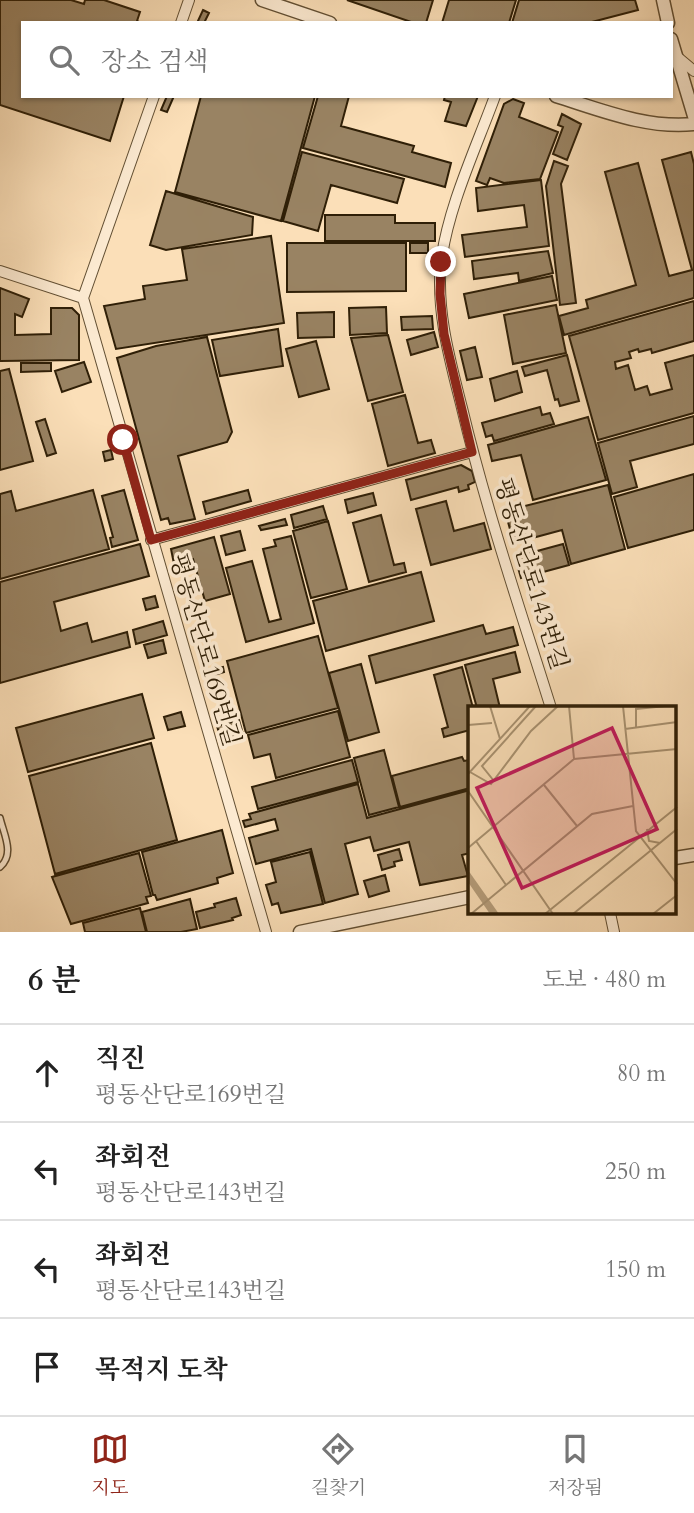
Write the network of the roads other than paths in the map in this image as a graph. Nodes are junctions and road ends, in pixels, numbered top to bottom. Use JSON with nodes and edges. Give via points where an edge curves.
{"nodes":[{"id":1,"x":189,"y":0,"type":"edge"},
{"id":2,"x":262,"y":0,"type":"edge"},
{"id":3,"x":663,"y":0,"type":"edge"},
{"id":4,"x":182,"y":21,"type":"edge"},
{"id":5,"x":324,"y":21,"type":"edge"},
{"id":6,"x":668,"y":21,"type":"edge"},
{"id":7,"x":673,"y":47,"type":"edge"},
{"id":8,"x":675,"y":55,"type":"junction"},
{"id":9,"x":694,"y":71,"type":"edge"},
{"id":10,"x":153,"y":98,"type":"edge"},
{"id":11,"x":494,"y":98,"type":"edge"},
{"id":12,"x":563,"y":98,"type":"edge"},
{"id":13,"x":694,"y":116,"type":"edge"},
{"id":14,"x":694,"y":124,"type":"edge"},
{"id":15,"x":0,"y":271,"type":"edge"},
{"id":16,"x":83,"y":298,"type":"junction"},
{"id":17,"x":472,"y":452,"type":"junction"},
{"id":18,"x":151,"y":540,"type":"junction"},
{"id":19,"x":550,"y":706,"type":"edge"},
{"id":20,"x":0,"y":818,"type":"edge"},
{"id":21,"x":694,"y":855,"type":"edge"},
{"id":22,"x":676,"y":858,"type":"edge"},
{"id":23,"x":0,"y":867,"type":"edge"},
{"id":24,"x":468,"y":897,"type":"edge"},
{"id":25,"x":610,"y":914,"type":"edge"},
{"id":26,"x":266,"y":932,"type":"edge"},
{"id":27,"x":300,"y":932,"type":"edge"},
{"id":28,"x":614,"y":932,"type":"edge"}],
"edges":[{"from":1,"to":4,"type":"street"},
{"from":2,"to":5,"type":"street"},
{"from":3,"to":6,"type":"street"},
{"from":7,"to":8,"type":"street"},
{"from":8,"to":9,"type":"street"},
{"from":8,"to":13,"type":"street"},
{"from":10,"to":16,"type":"street"},
{"from":11,"to":17,"type":"street","name":"평동산단로143번길","via":[[450,221],[441,262],[444,334]]},
{"from":12,"to":14,"type":"street","via":[[646,122]]},
{"from":15,"to":16,"type":"street"},
{"from":16,"to":18,"type":"street","name":"평동산단로169번길"},
{"from":17,"to":18,"type":"street","name":"평동산단로143번길"},
{"from":17,"to":19,"type":"street","name":"평동산단로143번길"},
{"from":18,"to":26,"type":"street","name":"평동산단로169번길"},
{"from":20,"to":23,"type":"lane","via":[[9,853]]},
{"from":21,"to":22,"type":"street"},
{"from":24,"to":27,"type":"street"},
{"from":25,"to":28,"type":"street"}]}
